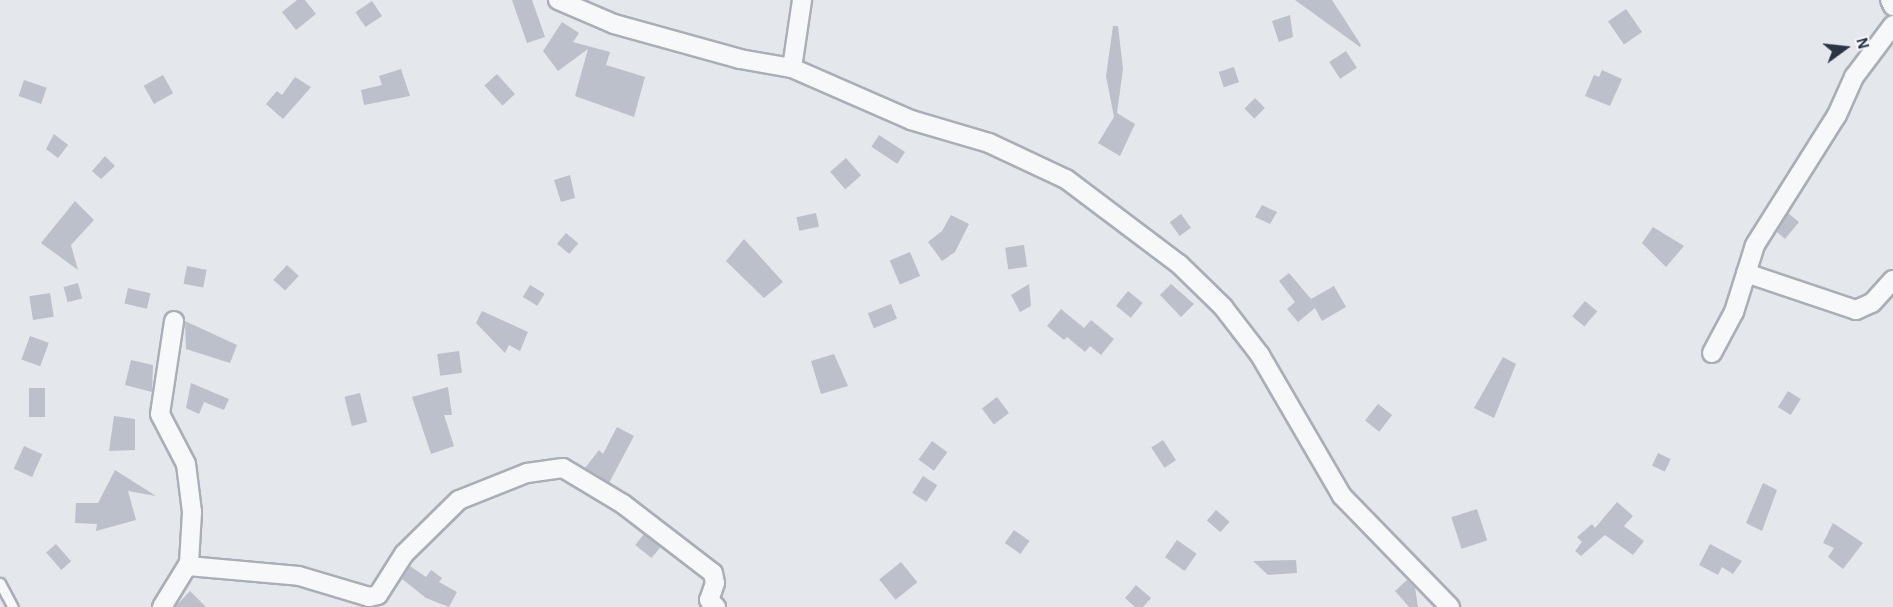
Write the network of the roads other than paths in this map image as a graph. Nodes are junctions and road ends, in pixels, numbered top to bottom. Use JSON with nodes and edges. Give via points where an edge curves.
{"nodes":[{"id":1,"x":558,"y":0,"type":"edge"},
{"id":2,"x":802,"y":0,"type":"edge"},
{"id":3,"x":1890,"y":0,"type":"edge"},
{"id":4,"x":1893,"y":6,"type":"edge"},
{"id":5,"x":1893,"y":25,"type":"edge"},
{"id":6,"x":792,"y":68,"type":"junction"},
{"id":7,"x":1746,"y":273,"type":"junction"},
{"id":8,"x":1893,"y":280,"type":"edge"},
{"id":9,"x":174,"y":321,"type":"dead end"},
{"id":10,"x":1712,"y":353,"type":"dead end"},
{"id":11,"x":188,"y":566,"type":"junction"},
{"id":12,"x":0,"y":583,"type":"edge"},
{"id":13,"x":13,"y":607,"type":"edge"},
{"id":14,"x":162,"y":607,"type":"edge"},
{"id":15,"x":716,"y":607,"type":"edge"},
{"id":16,"x":1450,"y":607,"type":"edge"}],
"edges":[{"from":1,"to":6,"type":"street","via":[[614,24],[740,59]]},
{"from":2,"to":6,"type":"street"},
{"from":3,"to":4,"type":"street"},
{"from":5,"to":7,"type":"street","via":[[1854,77],[1837,115],[1755,245]]},
{"from":6,"to":16,"type":"street","via":[[911,120],[989,143],[1066,179],[1179,264],[1223,307],[1260,355],[1342,496]]},
{"from":7,"to":8,"type":"street","via":[[1856,310],[1872,303]]},
{"from":7,"to":10,"type":"street","via":[[1734,312]]},
{"from":9,"to":11,"type":"street","via":[[160,414],[186,464],[192,512]]},
{"from":11,"to":14,"type":"street"},
{"from":11,"to":15,"type":"street","via":[[299,576],[369,597],[378,595],[404,554],[459,500],[528,473],[563,468],[623,504],[713,573],[715,583],[709,600]]},
{"from":12,"to":13,"type":"lane"}]}
